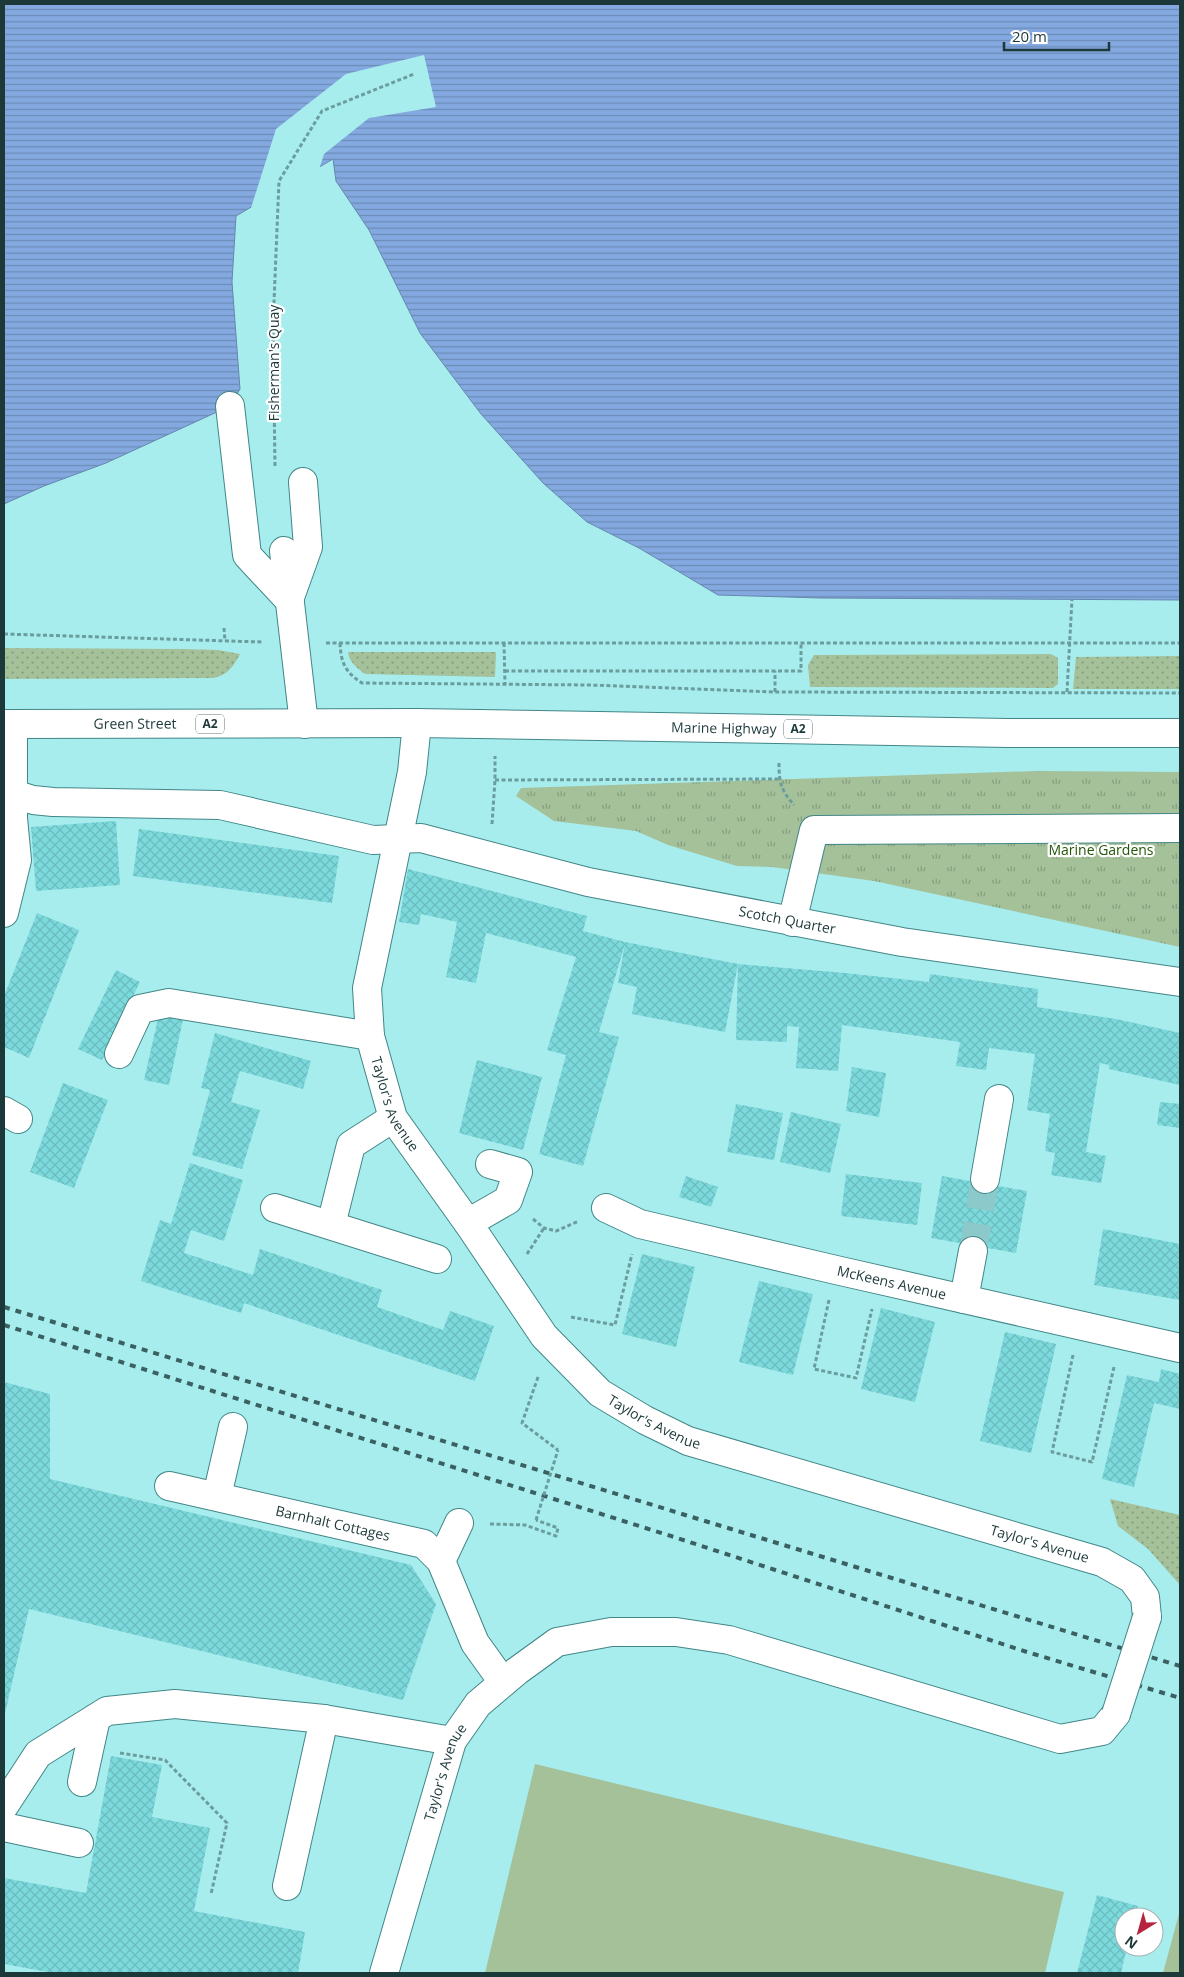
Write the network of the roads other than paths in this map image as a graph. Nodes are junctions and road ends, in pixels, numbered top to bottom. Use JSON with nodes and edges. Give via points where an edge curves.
{"nodes":[{"id":1,"x":230,"y":406,"type":"dead end"},
{"id":2,"x":303,"y":482,"type":"dead end"},
{"id":3,"x":284,"y":551,"type":"dead end"},
{"id":4,"x":289,"y":600,"type":"junction"},
{"id":5,"x":417,"y":723,"type":"junction"},
{"id":6,"x":8,"y":724,"type":"edge"},
{"id":7,"x":304,"y":724,"type":"junction"},
{"id":8,"x":1180,"y":733,"type":"edge"},
{"id":9,"x":8,"y":793,"type":"edge"},
{"id":10,"x":1179,"y":828,"type":"dead end"},
{"id":11,"x":398,"y":839,"type":"junction"},
{"id":12,"x":4,"y":913,"type":"edge"},
{"id":13,"x":792,"y":922,"type":"junction"},
{"id":14,"x":1180,"y":982,"type":"edge"},
{"id":15,"x":370,"y":1036,"type":"junction"},
{"id":16,"x":120,"y":1054,"type":"dead end"},
{"id":17,"x":999,"y":1099,"type":"dead end"},
{"id":18,"x":393,"y":1118,"type":"junction"},
{"id":19,"x":490,"y":1164,"type":"dead end"},
{"id":20,"x":985,"y":1179,"type":"tunnel mouth"},
{"id":21,"x":275,"y":1208,"type":"dead end"},
{"id":22,"x":606,"y":1208,"type":"road end"},
{"id":23,"x":468,"y":1223,"type":"junction"},
{"id":24,"x":331,"y":1224,"type":"junction"},
{"id":25,"x":972,"y":1251,"type":"tunnel mouth"},
{"id":26,"x":436,"y":1259,"type":"dead end"},
{"id":27,"x":964,"y":1299,"type":"junction"},
{"id":28,"x":1180,"y":1348,"type":"edge"},
{"id":29,"x":233,"y":1427,"type":"dead end"},
{"id":30,"x":169,"y":1486,"type":"dead end"},
{"id":31,"x":217,"y":1496,"type":"junction"},
{"id":32,"x":459,"y":1524,"type":"road end"},
{"id":33,"x":441,"y":1560,"type":"junction"},
{"id":34,"x":503,"y":1682,"type":"junction"},
{"id":35,"x":96,"y":1718,"type":"junction"},
{"id":36,"x":324,"y":1719,"type":"junction"},
{"id":37,"x":452,"y":1741,"type":"junction"},
{"id":38,"x":82,"y":1782,"type":"dead end"},
{"id":39,"x":4,"y":1806,"type":"edge"},
{"id":40,"x":4,"y":1827,"type":"edge"},
{"id":41,"x":79,"y":1843,"type":"dead end"},
{"id":42,"x":287,"y":1886,"type":"dead end"},
{"id":43,"x":384,"y":1973,"type":"edge"}],
"edges":[{"from":1,"to":4,"type":"street","via":[[247,555]]},
{"from":2,"to":4,"type":"street","via":[[308,547]]},
{"from":3,"to":4,"type":"street"},
{"from":4,"to":7,"type":"street"},
{"from":5,"to":7,"type":"street","name":"Green Street","number":"A2"},
{"from":5,"to":8,"type":"street","name":"Marine Highway","number":"A2"},
{"from":5,"to":11,"type":"street","name":"Taylor's Avenue","via":[[412,772]]},
{"from":6,"to":7,"type":"street","name":"Green Street","number":"A2"},
{"from":6,"to":9,"type":"street"},
{"from":9,"to":11,"type":"street","via":[[53,802],[220,805],[373,840]]},
{"from":9,"to":12,"type":"street","via":[[17,860]]},
{"from":10,"to":13,"type":"street","via":[[814,830]]},
{"from":11,"to":13,"type":"street","name":"Scotch Quarter","via":[[421,838],[588,882]]},
{"from":11,"to":15,"type":"street","name":"Taylor's Avenue","via":[[367,988]]},
{"from":13,"to":14,"type":"street","name":"Scotch Quarter","via":[[902,942]]},
{"from":15,"to":16,"type":"street","via":[[169,1003],[140,1009]]},
{"from":15,"to":18,"type":"street","name":"Taylor's Avenue"},
{"from":17,"to":20,"type":"street"},
{"from":18,"to":23,"type":"street","name":"Taylor's Avenue"},
{"from":18,"to":24,"type":"street","via":[[351,1145]]},
{"from":19,"to":23,"type":"street","via":[[518,1172],[508,1200]]},
{"from":21,"to":24,"type":"street"},
{"from":22,"to":27,"type":"street","name":"McKeens Avenue","via":[[640,1224]]},
{"from":23,"to":34,"type":"street","name":"Taylor's Avenue","bridge":true,"via":[[547,1339],[600,1393],[645,1420],[688,1441],[1102,1562],[1132,1578],[1145,1597],[1147,1617],[1116,1714],[1102,1731],[1060,1739],[729,1640],[676,1632],[611,1632],[557,1642]]},
{"from":24,"to":26,"type":"street"},
{"from":25,"to":27,"type":"street"},
{"from":27,"to":28,"type":"street","name":"McKeens Avenue"},
{"from":29,"to":31,"type":"street"},
{"from":30,"to":31,"type":"street","name":"Barnhalt Cottages"},
{"from":31,"to":33,"type":"street","name":"Barnhalt Cottages","via":[[424,1544]]},
{"from":32,"to":33,"type":"street"},
{"from":33,"to":34,"type":"street","name":"Barnhalt Cottages","via":[[475,1643]]},
{"from":34,"to":37,"type":"street","name":"Taylor's Avenue","via":[[478,1704]]},
{"from":35,"to":36,"type":"street","via":[[106,1711],[175,1704]]},
{"from":35,"to":38,"type":"street"},
{"from":35,"to":39,"type":"street","via":[[38,1754]]},
{"from":36,"to":37,"type":"street"},
{"from":36,"to":42,"type":"street"},
{"from":37,"to":43,"type":"street","name":"Taylor's Avenue"},
{"from":40,"to":41,"type":"street"}]}
